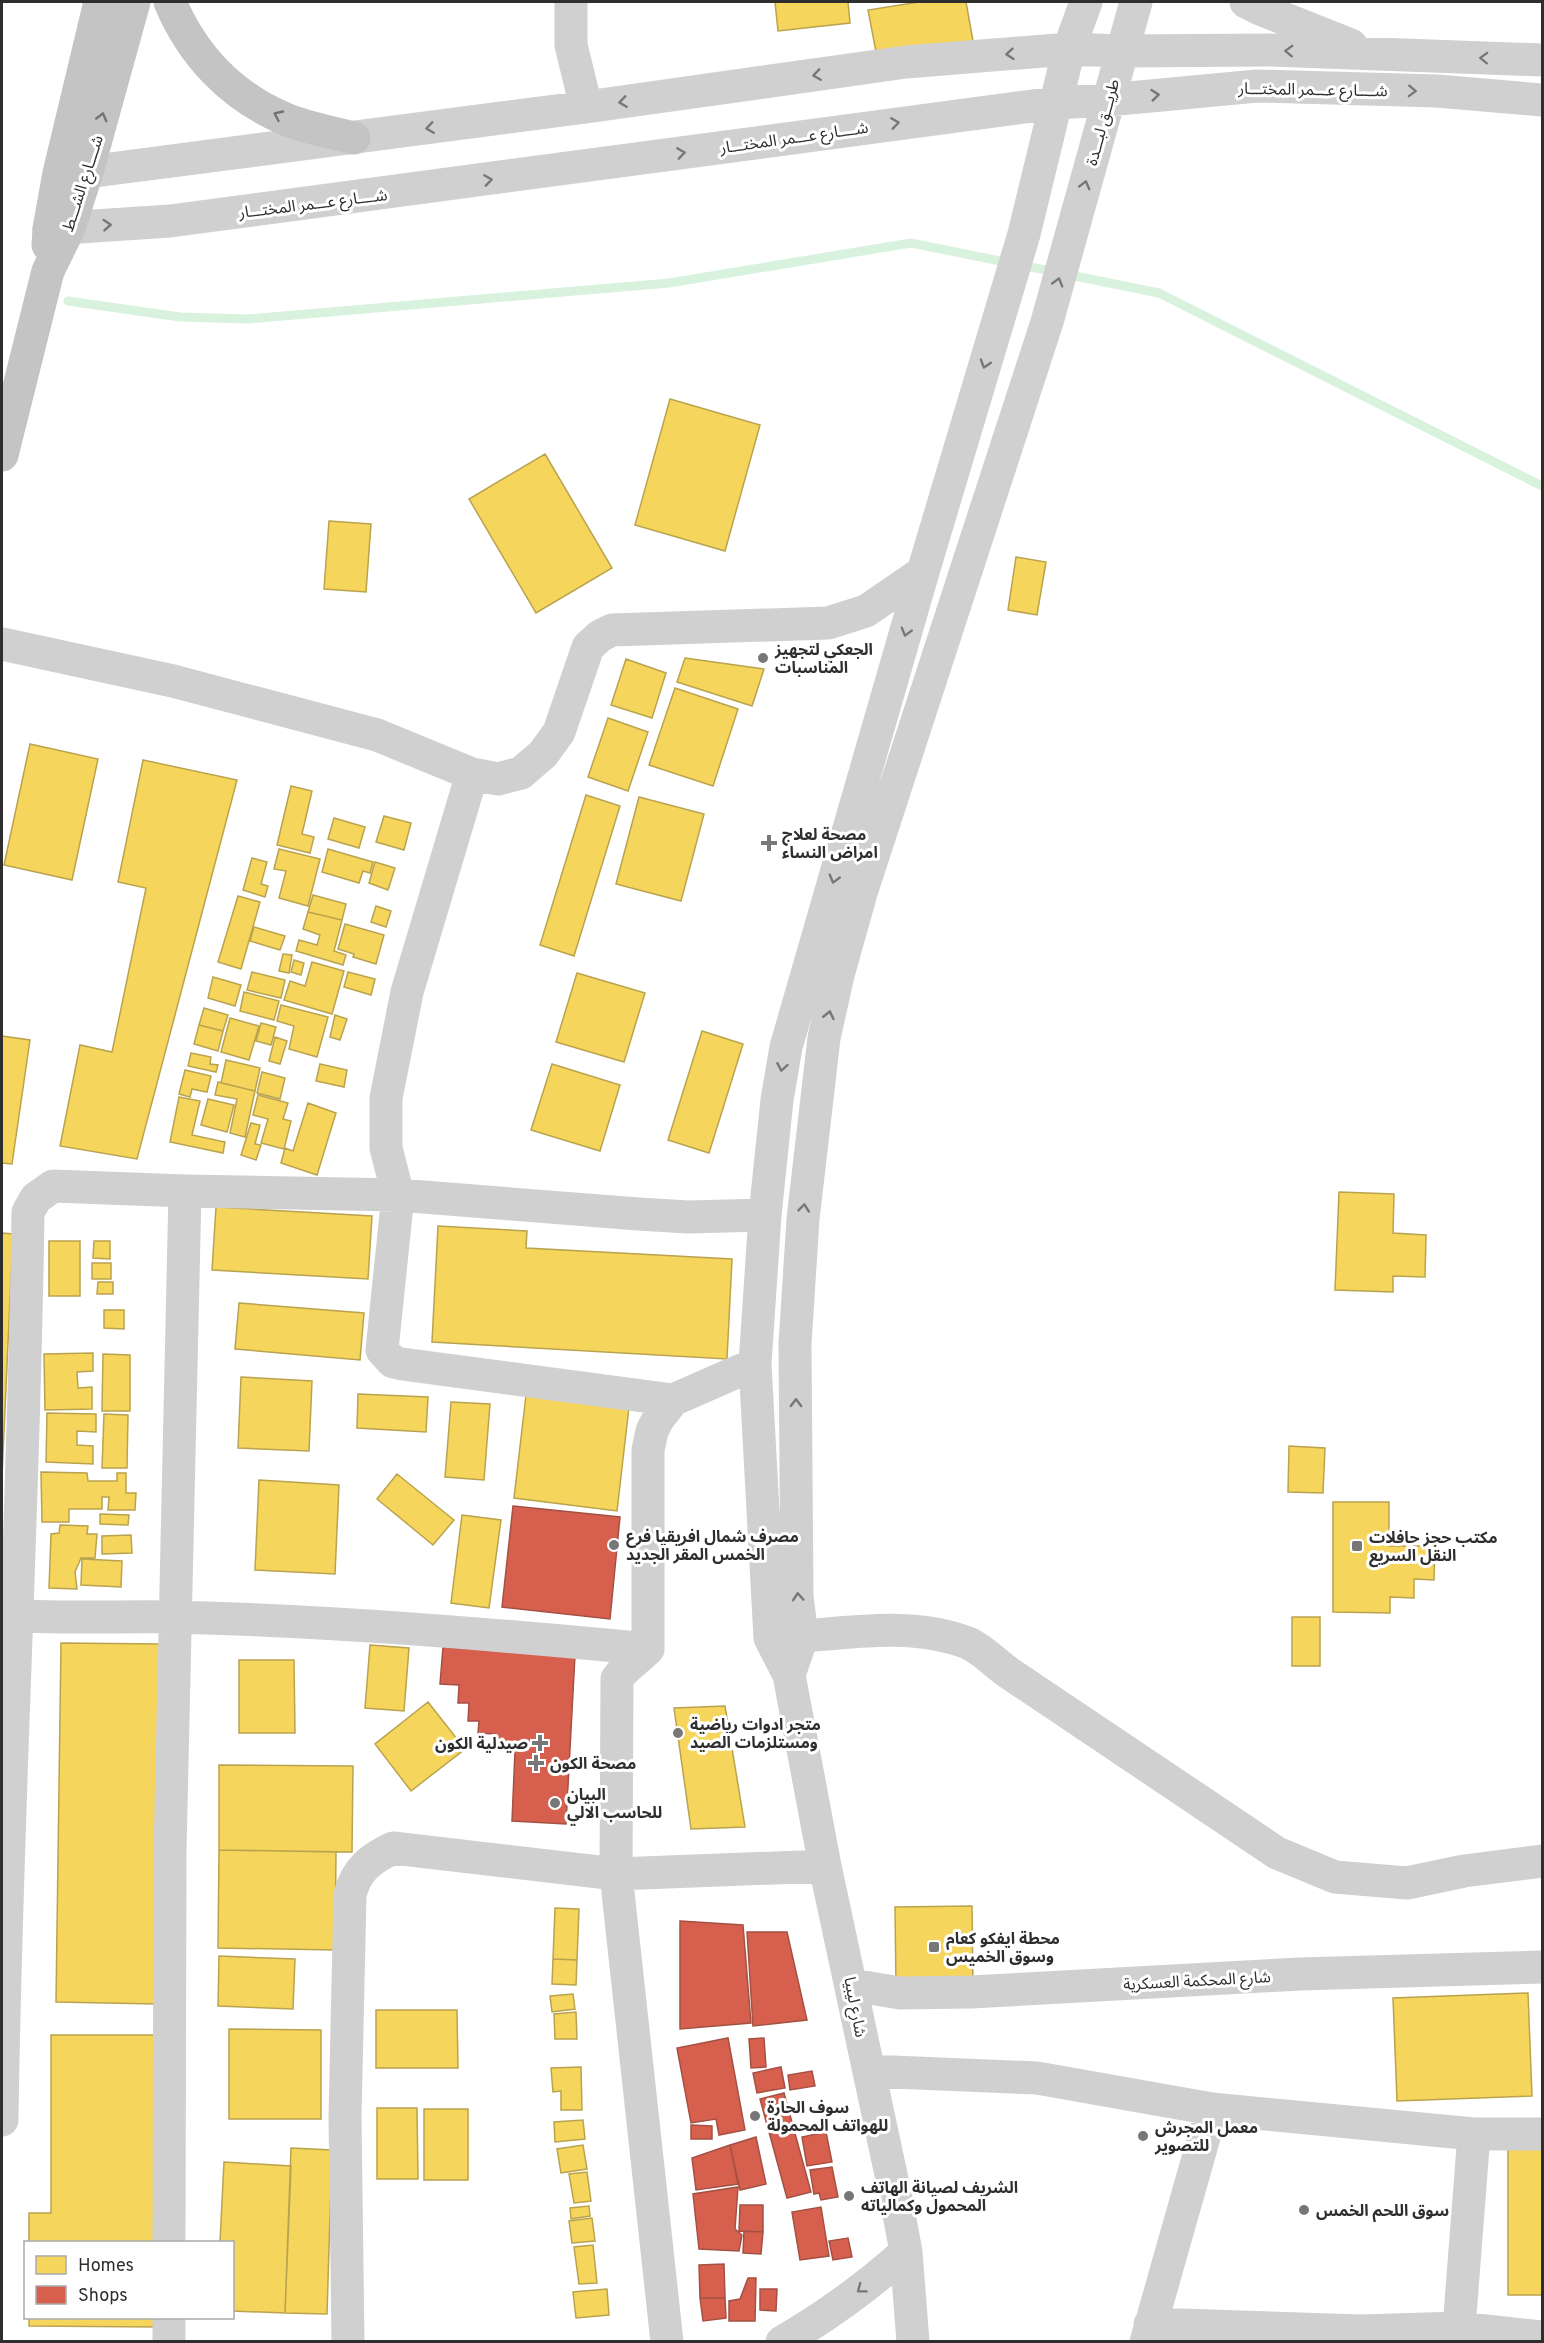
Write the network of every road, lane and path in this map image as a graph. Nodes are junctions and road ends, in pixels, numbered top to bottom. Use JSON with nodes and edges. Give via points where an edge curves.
{"nodes":[{"id":1,"x":100,"y":2,"type":"edge"},
{"id":2,"x":134,"y":2,"type":"edge"},
{"id":3,"x":170,"y":2,"type":"edge"},
{"id":4,"x":571,"y":2,"type":"edge"},
{"id":5,"x":1086,"y":2,"type":"edge"},
{"id":6,"x":1136,"y":2,"type":"edge"},
{"id":7,"x":1246,"y":2,"type":"edge"},
{"id":8,"x":1069,"y":49,"type":"junction"},
{"id":9,"x":1121,"y":51,"type":"junction"},
{"id":10,"x":1375,"y":54,"type":"junction"},
{"id":11,"x":1542,"y":60,"type":"edge"},
{"id":12,"x":1108,"y":100,"type":"junction"},
{"id":13,"x":1542,"y":100,"type":"edge"},
{"id":14,"x":1055,"y":103,"type":"junction"},
{"id":15,"x":586,"y":107,"type":"junction"},
{"id":16,"x":354,"y":138,"type":"junction"},
{"id":17,"x":73,"y":172,"type":"junction"},
{"id":18,"x":59,"y":228,"type":"junction"},
{"id":19,"x":2,"y":455,"type":"edge"},
{"id":20,"x":923,"y":572,"type":"junction"},
{"id":21,"x":2,"y":644,"type":"edge"},
{"id":22,"x":472,"y":774,"type":"junction"},
{"id":23,"x":185,"y":1191,"type":"junction"},
{"id":24,"x":398,"y":1195,"type":"junction"},
{"id":25,"x":765,"y":1215,"type":"junction"},
{"id":26,"x":755,"y":1364,"type":"junction"},
{"id":27,"x":673,"y":1400,"type":"junction"},
{"id":28,"x":9,"y":1616,"type":"edge"},
{"id":29,"x":175,"y":1617,"type":"junction"},
{"id":30,"x":786,"y":1637,"type":"junction"},
{"id":31,"x":648,"y":1649,"type":"junction"},
{"id":32,"x":1542,"y":1861,"type":"edge"},
{"id":33,"x":825,"y":1866,"type":"junction"},
{"id":34,"x":616,"y":1874,"type":"junction"},
{"id":35,"x":1542,"y":1967,"type":"edge"},
{"id":36,"x":852,"y":1985,"type":"junction"},
{"id":37,"x":869,"y":2071,"type":"junction"},
{"id":38,"x":1212,"y":2109,"type":"junction"},
{"id":39,"x":2,"y":2120,"type":"edge"},
{"id":40,"x":1474,"y":2134,"type":"junction"},
{"id":41,"x":1542,"y":2134,"type":"edge"},
{"id":42,"x":169,"y":2241,"type":"edge"},
{"id":43,"x":906,"y":2252,"type":"junction"},
{"id":44,"x":169,"y":2319,"type":"edge"},
{"id":45,"x":1459,"y":2328,"type":"junction"},
{"id":46,"x":1148,"y":2333,"type":"edge"},
{"id":47,"x":1542,"y":2337,"type":"edge"},
{"id":48,"x":169,"y":2342,"type":"edge"},
{"id":49,"x":348,"y":2342,"type":"edge"},
{"id":50,"x":668,"y":2342,"type":"edge"},
{"id":51,"x":782,"y":2342,"type":"edge"},
{"id":52,"x":913,"y":2342,"type":"edge"}],
"edges":[{"from":1,"to":17,"type":"main road","name":"شــــارع الشـــط"},
{"from":17,"to":2,"type":"main road","name":"شــــارع الشـــط","one_way":true},
{"from":16,"to":3,"type":"main road","one_way":true,"via":[[285,119],[240,94],[199,53]]},
{"from":4,"to":15,"type":"street","via":[[571,45]]},
{"from":5,"to":8,"type":"street"},
{"from":6,"to":9,"type":"street","name":"طريـــق لبـــدة"},
{"from":7,"to":10,"type":"street"},
{"from":8,"to":9,"type":"street"},
{"from":8,"to":14,"type":"street"},
{"from":8,"to":15,"type":"street","one_way":true,"via":[[906,62]]},
{"from":10,"to":9,"type":"street","one_way":true},
{"from":9,"to":12,"type":"street","name":"طريـــق لبـــدة"},
{"from":11,"to":10,"type":"street","one_way":true},
{"from":12,"to":13,"type":"street","name":"شــــارع عـــمر المختـــار","one_way":true,"via":[[1257,86],[1437,91]]},
{"from":12,"to":14,"type":"street","name":"شــــارع عـــمر المختـــار"},
{"from":30,"to":12,"type":"street","name":"طريـــق لبـــدة","one_way":true,"via":[[797,1596],[795,1344],[804,1208],[824,1038],[861,892],[1047,322]]},
{"from":18,"to":14,"type":"street","name":"شــــارع عـــمر المختـــار","one_way":true,"via":[[202,217]]},
{"from":14,"to":20,"type":"street","one_way":true,"via":[[1024,234]]},
{"from":15,"to":16,"type":"street","one_way":true},
{"from":16,"to":17,"type":"street"},
{"from":17,"to":18,"type":"main road","name":"شــــارع الشـــط"},
{"from":18,"to":19,"type":"main road","name":"شــــارع الشـــط"},
{"from":20,"to":22,"type":"street","via":[[866,611],[828,623],[612,630],[588,647],[559,732],[543,754],[520,773],[498,779]]},
{"from":20,"to":25,"type":"street","one_way":true,"via":[[786,1047]]},
{"from":21,"to":22,"type":"street","via":[[173,681],[377,735]]},
{"from":22,"to":24,"type":"street","via":[[407,992],[391,1063],[386,1148]]},
{"from":23,"to":24,"type":"street"},
{"from":23,"to":28,"type":"street","via":[[53,1186],[36,1198],[28,1212]]},
{"from":23,"to":29,"type":"street"},
{"from":24,"to":25,"type":"street","via":[[688,1217]]},
{"from":24,"to":27,"type":"street","via":[[382,1343],[387,1357],[402,1364]]},
{"from":25,"to":26,"type":"street"},
{"from":26,"to":27,"type":"street"},
{"from":26,"to":30,"type":"street"},
{"from":27,"to":31,"type":"street","via":[[658,1419],[648,1450]]},
{"from":28,"to":29,"type":"street"},
{"from":28,"to":39,"type":"street"},
{"from":29,"to":31,"type":"street","via":[[465,1632]]},
{"from":29,"to":42,"type":"street"},
{"from":30,"to":32,"type":"street","via":[[926,1631],[970,1644],[1277,1853],[1335,1877],[1407,1883]]},
{"from":30,"to":33,"type":"street","name":"شارع ليبيا","via":[[789,1675]]},
{"from":31,"to":34,"type":"street","via":[[617,1679]]},
{"from":33,"to":34,"type":"street"},
{"from":33,"to":36,"type":"street","name":"شارع ليبيا"},
{"from":34,"to":49,"type":"street","via":[[393,1848],[378,1856],[354,1879],[350,1895],[345,2116]]},
{"from":34,"to":50,"type":"street"},
{"from":35,"to":36,"type":"street","name":"شارع المحكمة العسكرية","via":[[1300,1974],[971,1992],[900,1993]]},
{"from":36,"to":37,"type":"street","name":"شارع ليبيا"},
{"from":37,"to":38,"type":"street","via":[[1037,2078]]},
{"from":37,"to":43,"type":"street","name":"شارع ليبيا"},
{"from":38,"to":40,"type":"street"},
{"from":38,"to":46,"type":"street"},
{"from":40,"to":41,"type":"street"},
{"from":40,"to":45,"type":"street"},
{"from":43,"to":51,"type":"street","one_way":true,"via":[[816,2322]]},
{"from":43,"to":52,"type":"street","name":"شارع ليبيا"},
{"from":44,"to":48,"type":"street"},
{"from":45,"to":46,"type":"street"},
{"from":45,"to":47,"type":"street"}]}
